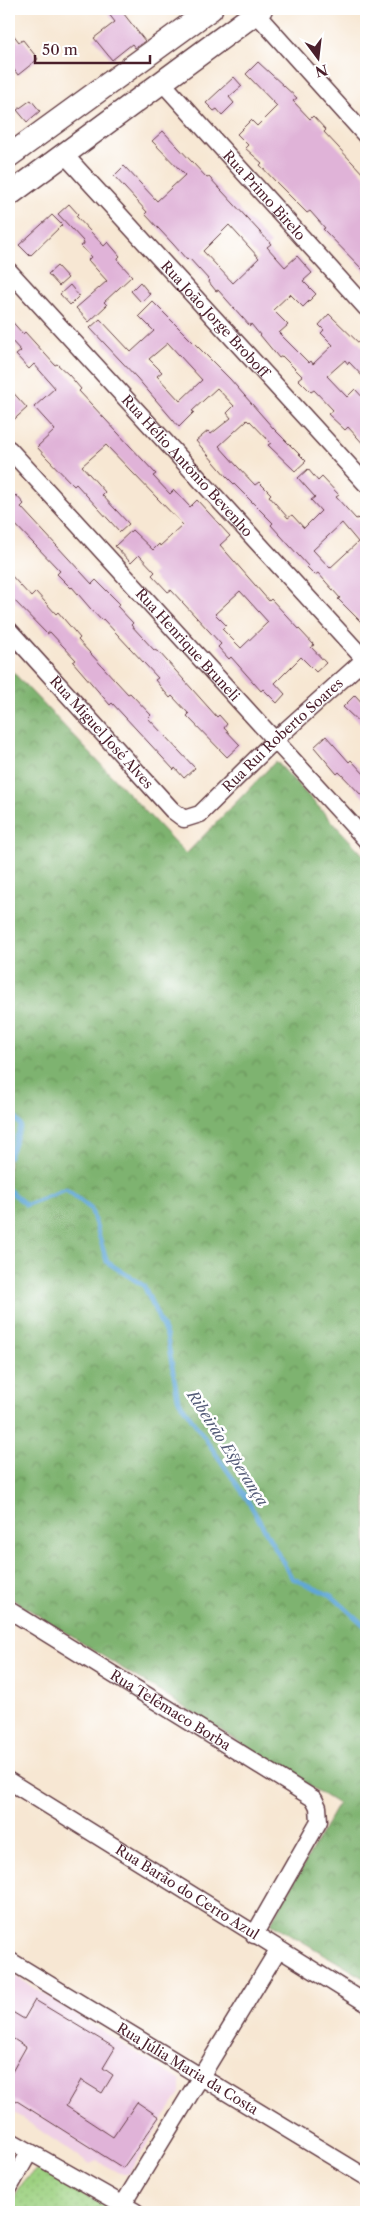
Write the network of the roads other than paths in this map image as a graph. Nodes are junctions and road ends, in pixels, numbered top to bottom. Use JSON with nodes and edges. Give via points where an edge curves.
{"nodes":[{"id":1,"x":211,"y":9,"type":"edge"},
{"id":2,"x":256,"y":10,"type":"edge"},
{"id":3,"x":162,"y":81,"type":"junction"},
{"id":4,"x":366,"y":136,"type":"edge"},
{"id":5,"x":63,"y":153,"type":"junction"},
{"id":6,"x":9,"y":156,"type":"edge"},
{"id":7,"x":9,"y":195,"type":"edge"},
{"id":8,"x":9,"y":271,"type":"edge"},
{"id":9,"x":366,"y":308,"type":"edge"},
{"id":10,"x":9,"y":449,"type":"edge"},
{"id":11,"x":366,"y":484,"type":"edge"},
{"id":12,"x":9,"y":630,"type":"edge"},
{"id":13,"x":366,"y":659,"type":"edge"},
{"id":14,"x":276,"y":739,"type":"junction"},
{"id":15,"x":200,"y":814,"type":"joint"},
{"id":16,"x":366,"y":840,"type":"edge"},
{"id":17,"x":9,"y":1610,"type":"edge"},
{"id":18,"x":9,"y":1781,"type":"edge"},
{"id":19,"x":254,"y":1935,"type":"junction"},
{"id":20,"x":278,"y":1950,"type":"junction"},
{"id":21,"x":9,"y":1960,"type":"edge"},
{"id":22,"x":366,"y":2003,"type":"edge"},
{"id":23,"x":202,"y":2077,"type":"junction"},
{"id":24,"x":9,"y":2140,"type":"edge"},
{"id":25,"x":29,"y":2152,"type":"junction"},
{"id":26,"x":366,"y":2177,"type":"edge"},
{"id":27,"x":9,"y":2188,"type":"edge"},
{"id":28,"x":129,"y":2209,"type":"edge"}],
"edges":[{"from":1,"to":6,"type":"street"},
{"from":2,"to":3,"type":"street"},
{"from":2,"to":4,"type":"street"},
{"from":3,"to":5,"type":"street"},
{"from":3,"to":9,"type":"street","name":"Rua Primo Birelo"},
{"from":5,"to":7,"type":"street"},
{"from":5,"to":11,"type":"street","name":"Rua João Jorge Broboff"},
{"from":8,"to":13,"type":"street","name":"Rua Hélio Antônio Bevenho"},
{"from":10,"to":14,"type":"street","name":"Rua Henrique Bruneli"},
{"from":12,"to":15,"type":"street","name":"Rua Miguel José Alves","via":[[172,810],[184,819]]},
{"from":13,"to":14,"type":"street","name":"Rua Rui Roberto Soares"},
{"from":14,"to":15,"type":"street","name":"Rua Rui Roberto Soares"},
{"from":14,"to":16,"type":"street","name":"Rua Henrique Bruneli"},
{"from":17,"to":19,"type":"street","name":"Rua Telêmaco Borba","via":[[314,1799],[319,1821]]},
{"from":18,"to":19,"type":"street","name":"Rua Barão do Cerro Azul"},
{"from":19,"to":20,"type":"street","name":"Rua Barão do Cerro Azul"},
{"from":20,"to":22,"type":"street","name":"Rua Barão do Cerro Azul"},
{"from":20,"to":23,"type":"street"},
{"from":21,"to":23,"type":"street","name":"Rua Júlia Maria da Costa"},
{"from":23,"to":26,"type":"street","name":"Rua Júlia Maria da Costa"},
{"from":23,"to":28,"type":"street"},
{"from":24,"to":25,"type":"street"},
{"from":25,"to":27,"type":"street"},
{"from":25,"to":28,"type":"street"}]}
